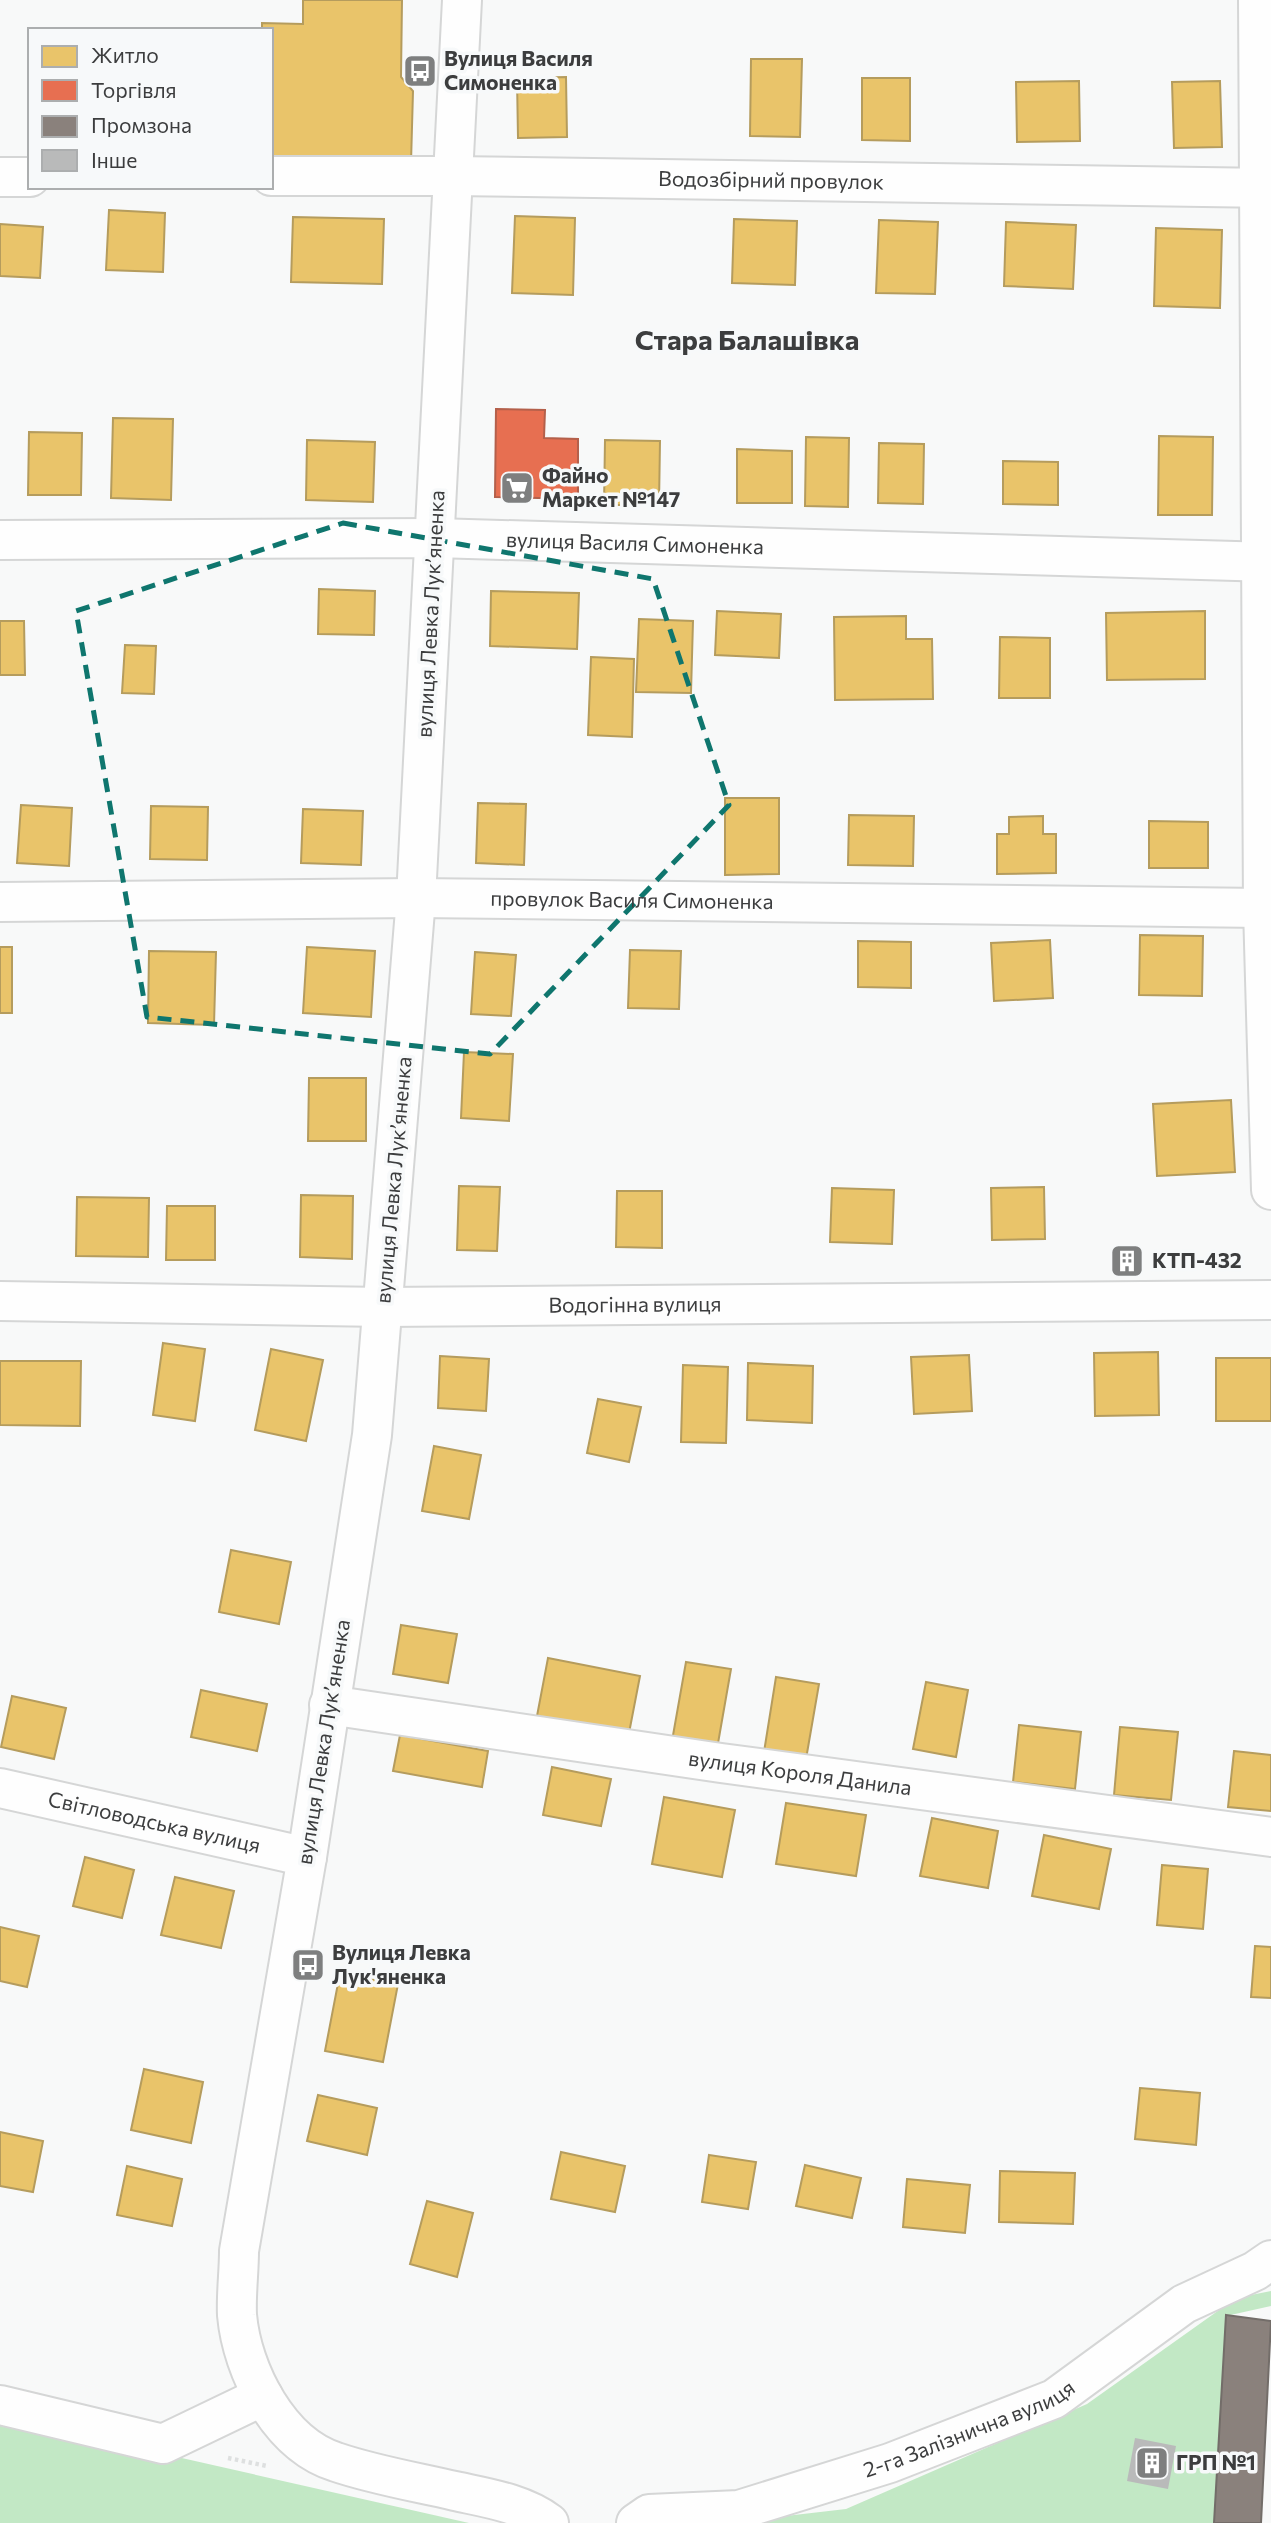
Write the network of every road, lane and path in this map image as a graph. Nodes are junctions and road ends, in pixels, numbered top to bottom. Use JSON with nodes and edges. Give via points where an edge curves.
{"nodes":[{"id":1,"x":461,"y":0,"type":"edge"},
{"id":2,"x":1258,"y":0,"type":"edge"},
{"id":3,"x":273,"y":176,"type":"edge"},
{"id":4,"x":452,"y":176,"type":"junction"},
{"id":5,"x":0,"y":177,"type":"edge"},
{"id":6,"x":28,"y":177,"type":"edge"},
{"id":7,"x":1266,"y":188,"type":"edge"},
{"id":8,"x":435,"y":538,"type":"junction"},
{"id":9,"x":0,"y":540,"type":"edge"},
{"id":10,"x":1266,"y":562,"type":"edge"},
{"id":11,"x":416,"y":898,"type":"junction"},
{"id":12,"x":0,"y":902,"type":"edge"},
{"id":13,"x":1263,"y":908,"type":"junction"},
{"id":14,"x":1271,"y":1189,"type":"edge"},
{"id":15,"x":1271,"y":1300,"type":"edge"},
{"id":16,"x":0,"y":1301,"type":"edge"},
{"id":17,"x":384,"y":1307,"type":"junction"},
{"id":18,"x":329,"y":1705,"type":"junction"},
{"id":19,"x":0,"y":1788,"type":"edge"},
{"id":20,"x":1271,"y":1837,"type":"edge"},
{"id":21,"x":307,"y":1857,"type":"junction"},
{"id":22,"x":1271,"y":2260,"type":"edge"},
{"id":23,"x":263,"y":2396,"type":"junction"},
{"id":24,"x":0,"y":2405,"type":"edge"},
{"id":25,"x":752,"y":2516,"type":"edge"},
{"id":26,"x":549,"y":2523,"type":"edge"},
{"id":27,"x":636,"y":2523,"type":"edge"}],
"edges":[{"from":1,"to":4,"type":"street","name":"вулиця Левка Лукʼяненка"},
{"from":2,"to":7,"type":"street"},
{"from":3,"to":4,"type":"street","name":"Водозбірний провулок"},
{"from":4,"to":7,"type":"street","name":"Водозбірний провулок"},
{"from":4,"to":8,"type":"street","name":"вулиця Левка Лукʼяненка"},
{"from":5,"to":6,"type":"street"},
{"from":7,"to":10,"type":"street"},
{"from":8,"to":9,"type":"street","name":"вулиця Василя Симоненка"},
{"from":8,"to":10,"type":"street","name":"вулиця Василя Симоненка"},
{"from":8,"to":11,"type":"street","name":"вулиця Левка Лукʼяненка"},
{"from":10,"to":13,"type":"street"},
{"from":11,"to":12,"type":"street","name":"провулок Василя Симоненка"},
{"from":11,"to":13,"type":"street","name":"провулок Василя Симоненка"},
{"from":11,"to":17,"type":"street","name":"вулиця Левка Лукʼяненка"},
{"from":13,"to":14,"type":"street"},
{"from":15,"to":17,"type":"street","name":"Водогінна вулиця"},
{"from":16,"to":17,"type":"street","name":"Водогінна вулиця"},
{"from":17,"to":18,"type":"street","name":"вулиця Левка Лукʼяненка","via":[[372,1435]]},
{"from":18,"to":20,"type":"street","name":"вулиця Короля Данила"},
{"from":18,"to":21,"type":"street","name":"вулиця Левка Лукʼяненка"},
{"from":19,"to":21,"type":"street","name":"Світловодська вулиця"},
{"from":21,"to":23,"type":"street","name":"вулиця Левка Лукʼяненка","via":[[239,2251],[237,2315],[244,2350]]},
{"from":22,"to":25,"type":"street","name":"2-га Залізнична вулиця","via":[[1184,2304],[1054,2399]]},
{"from":23,"to":24,"type":"street","via":[[163,2444]]},
{"from":23,"to":26,"type":"street","name":"вулиця Левка Лукʼяненка","via":[[302,2443],[334,2462],[507,2503]]},
{"from":25,"to":27,"type":"street","name":"2-га Залізнична вулиця","via":[[649,2514]]}]}
